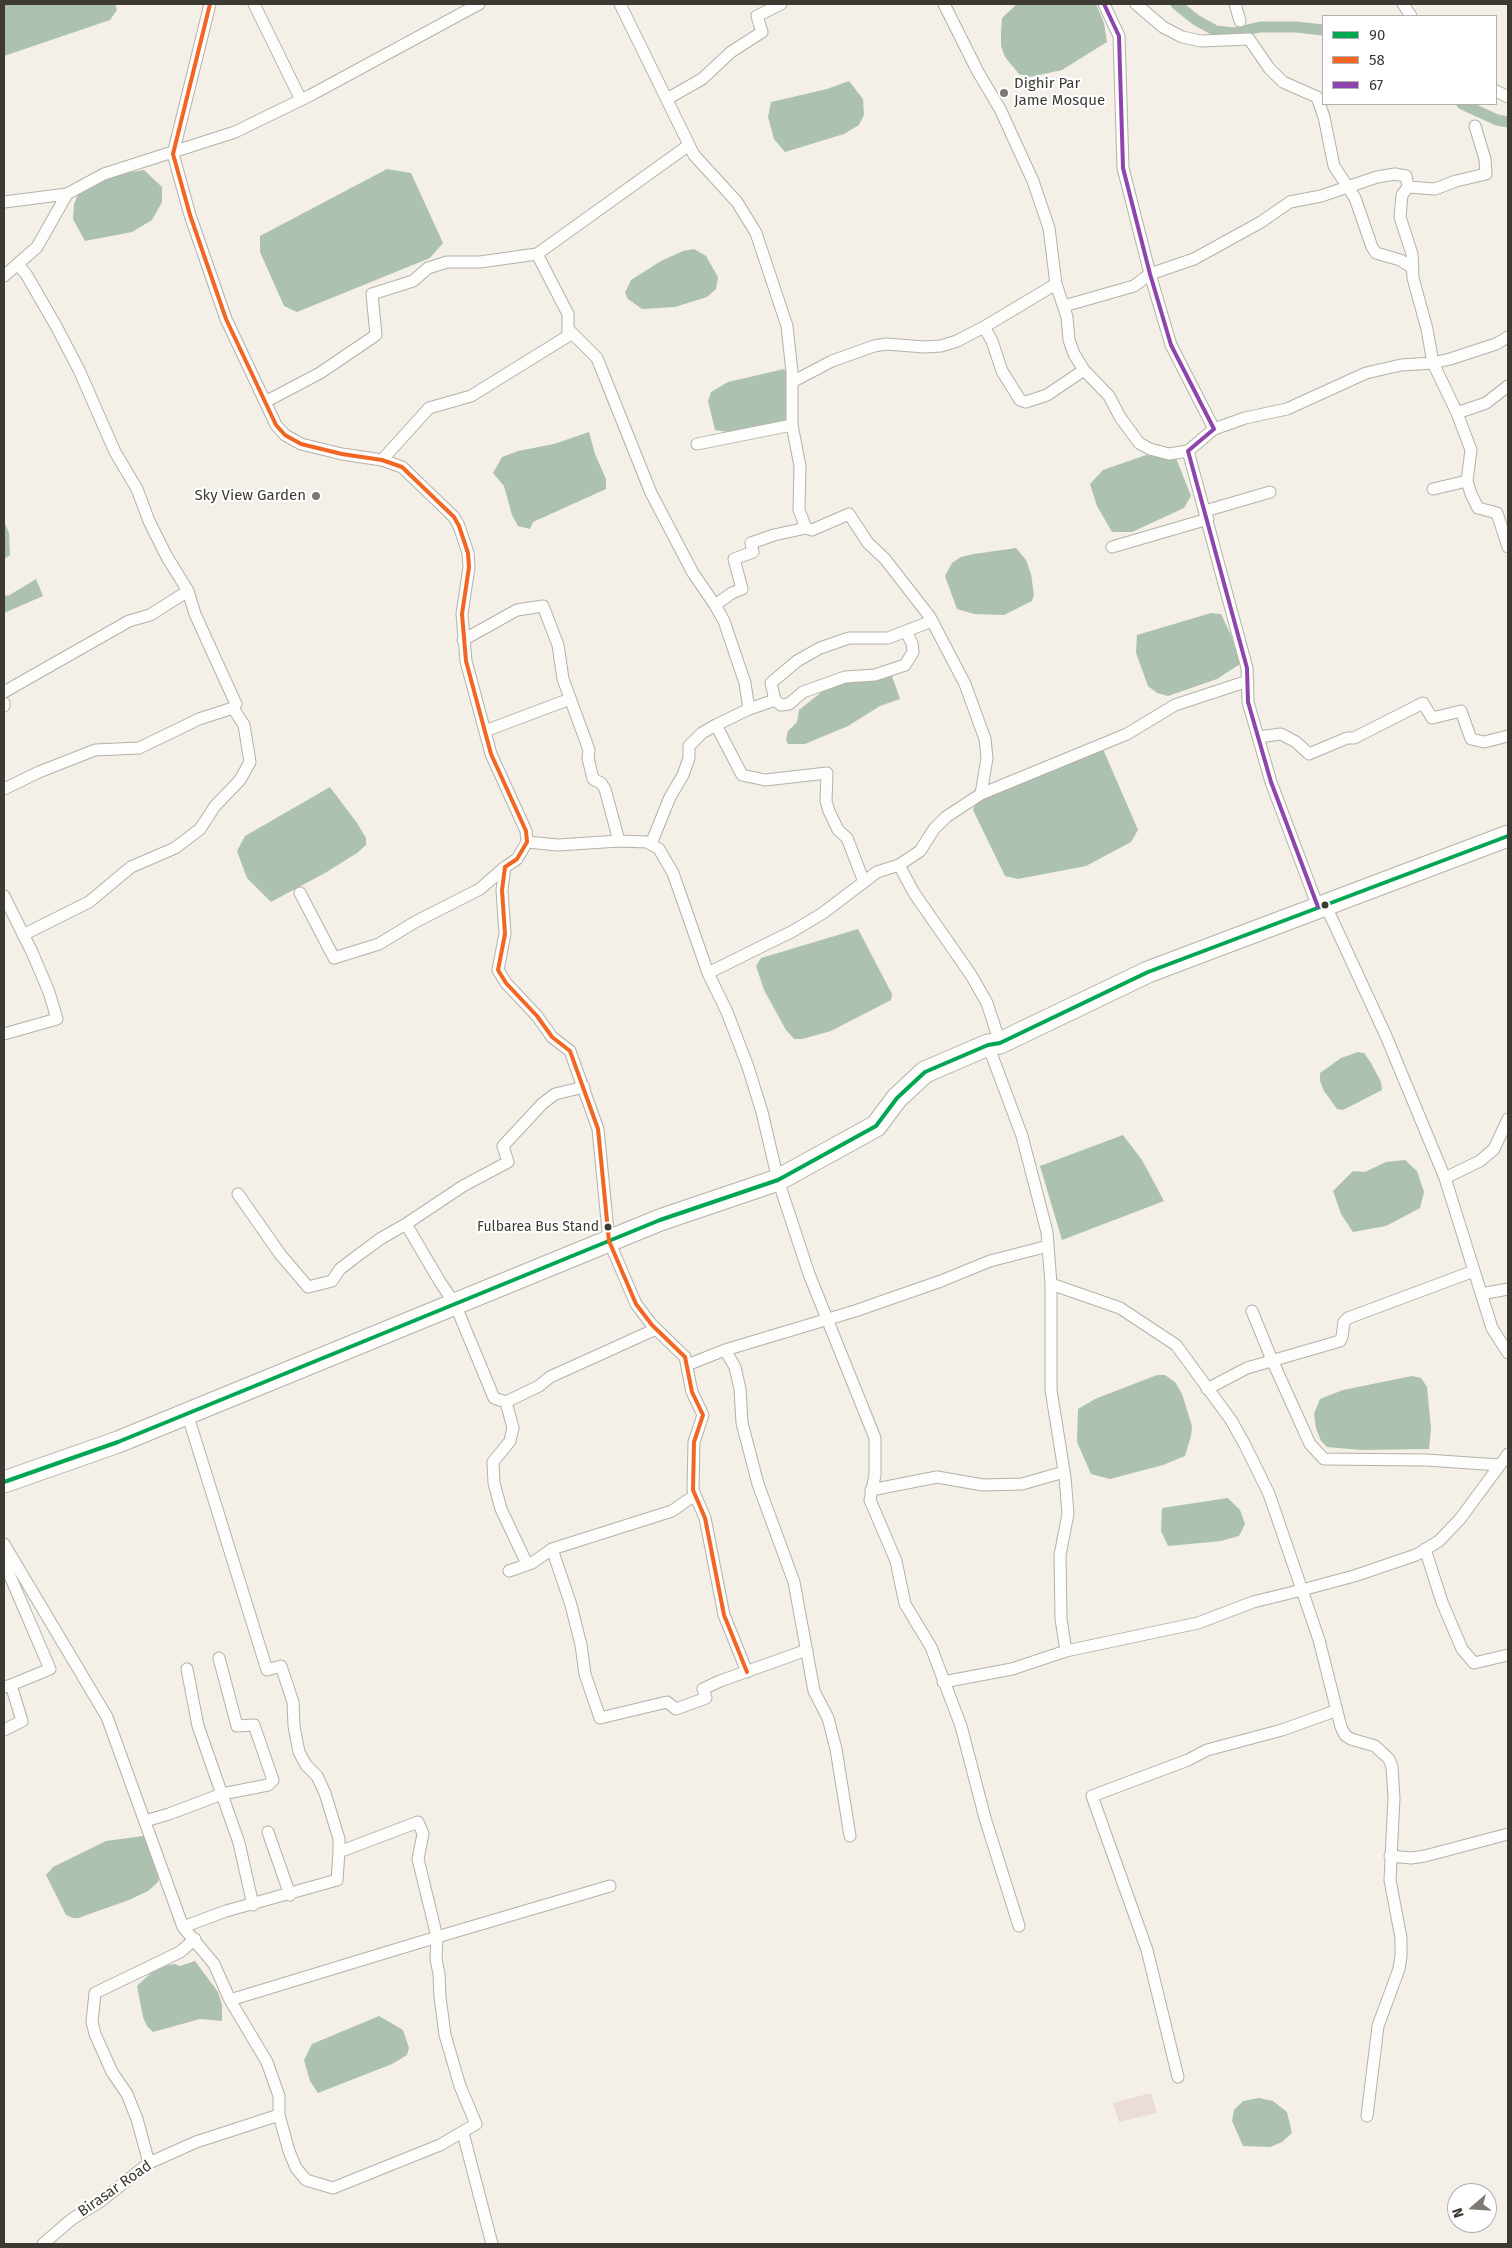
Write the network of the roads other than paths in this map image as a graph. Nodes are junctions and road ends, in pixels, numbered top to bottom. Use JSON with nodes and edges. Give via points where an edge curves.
{"nodes":[{"id":1,"x":210,"y":4,"type":"edge"},
{"id":2,"x":254,"y":4,"type":"edge"},
{"id":3,"x":479,"y":4,"type":"edge"},
{"id":4,"x":620,"y":4,"type":"edge"},
{"id":5,"x":781,"y":4,"type":"edge"},
{"id":6,"x":944,"y":4,"type":"edge"},
{"id":7,"x":1104,"y":4,"type":"edge"},
{"id":8,"x":1136,"y":4,"type":"edge"},
{"id":9,"x":1235,"y":4,"type":"edge"},
{"id":10,"x":1403,"y":4,"type":"edge"},
{"id":11,"x":1410,"y":15,"type":"edge"},
{"id":12,"x":1240,"y":21,"type":"dead end"},
{"id":13,"x":1320,"y":92,"type":"edge"},
{"id":14,"x":667,"y":99,"type":"junction"},
{"id":15,"x":301,"y":100,"type":"junction"},
{"id":16,"x":1322,"y":104,"type":"edge"},
{"id":17,"x":1322,"y":105,"type":"edge"},
{"id":18,"x":1475,"y":126,"type":"dead end"},
{"id":19,"x":689,"y":145,"type":"junction"},
{"id":20,"x":173,"y":154,"type":"junction"},
{"id":21,"x":1347,"y":187,"type":"junction"},
{"id":22,"x":1408,"y":187,"type":"junction"},
{"id":23,"x":67,"y":194,"type":"junction"},
{"id":24,"x":4,"y":202,"type":"edge"},
{"id":25,"x":537,"y":254,"type":"junction"},
{"id":26,"x":18,"y":265,"type":"junction"},
{"id":27,"x":1413,"y":268,"type":"junction"},
{"id":28,"x":1150,"y":274,"type":"junction"},
{"id":29,"x":4,"y":276,"type":"edge"},
{"id":30,"x":1056,"y":284,"type":"junction"},
{"id":31,"x":1064,"y":306,"type":"junction"},
{"id":32,"x":984,"y":327,"type":"junction"},
{"id":33,"x":568,"y":329,"type":"junction"},
{"id":34,"x":1508,"y":337,"type":"edge"},
{"id":35,"x":1433,"y":363,"type":"junction"},
{"id":36,"x":1084,"y":370,"type":"junction"},
{"id":37,"x":792,"y":382,"type":"junction"},
{"id":38,"x":1508,"y":386,"type":"edge"},
{"id":39,"x":265,"y":402,"type":"junction"},
{"id":40,"x":1457,"y":413,"type":"junction"},
{"id":41,"x":792,"y":425,"type":"junction"},
{"id":42,"x":1214,"y":429,"type":"junction"},
{"id":43,"x":697,"y":444,"type":"dead end"},
{"id":44,"x":1188,"y":451,"type":"junction"},
{"id":45,"x":382,"y":460,"type":"junction"},
{"id":46,"x":1467,"y":481,"type":"junction"},
{"id":47,"x":1433,"y":489,"type":"dead end"},
{"id":48,"x":1270,"y":492,"type":"dead end"},
{"id":49,"x":1207,"y":515,"type":"junction"},
{"id":50,"x":806,"y":528,"type":"junction"},
{"id":51,"x":1112,"y":547,"type":"dead end"},
{"id":52,"x":1508,"y":547,"type":"edge"},
{"id":53,"x":188,"y":591,"type":"junction"},
{"id":54,"x":715,"y":605,"type":"junction"},
{"id":55,"x":932,"y":621,"type":"junction"},
{"id":56,"x":906,"y":632,"type":"junction"},
{"id":57,"x":463,"y":640,"type":"junction"},
{"id":58,"x":1248,"y":681,"type":"junction"},
{"id":59,"x":4,"y":692,"type":"edge"},
{"id":60,"x":570,"y":699,"type":"junction"},
{"id":61,"x":775,"y":700,"type":"junction"},
{"id":62,"x":233,"y":708,"type":"junction"},
{"id":63,"x":749,"y":709,"type":"junction"},
{"id":64,"x":716,"y":724,"type":"junction"},
{"id":65,"x":485,"y":731,"type":"junction"},
{"id":66,"x":1508,"y":736,"type":"edge"},
{"id":67,"x":1258,"y":737,"type":"junction"},
{"id":68,"x":4,"y":789,"type":"edge"},
{"id":69,"x":981,"y":794,"type":"junction"},
{"id":70,"x":1508,"y":836,"type":"edge"},
{"id":71,"x":619,"y":841,"type":"junction"},
{"id":72,"x":527,"y":842,"type":"junction"},
{"id":73,"x":651,"y":844,"type":"junction"},
{"id":74,"x":899,"y":865,"type":"junction"},
{"id":75,"x":505,"y":867,"type":"junction"},
{"id":76,"x":864,"y":882,"type":"junction"},
{"id":77,"x":300,"y":893,"type":"dead end"},
{"id":78,"x":4,"y":896,"type":"edge"},
{"id":79,"x":1322,"y":905,"type":"junction"},
{"id":80,"x":23,"y":935,"type":"junction"},
{"id":81,"x":708,"y":973,"type":"junction"},
{"id":82,"x":4,"y":1034,"type":"edge"},
{"id":83,"x":994,"y":1044,"type":"junction"},
{"id":84,"x":584,"y":1087,"type":"junction"},
{"id":85,"x":1508,"y":1119,"type":"edge"},
{"id":86,"x":1445,"y":1178,"type":"junction"},
{"id":87,"x":778,"y":1180,"type":"junction"},
{"id":88,"x":238,"y":1194,"type":"dead end"},
{"id":89,"x":406,"y":1224,"type":"junction"},
{"id":90,"x":609,"y":1241,"type":"junction"},
{"id":91,"x":1048,"y":1246,"type":"junction"},
{"id":92,"x":1474,"y":1271,"type":"junction"},
{"id":93,"x":1051,"y":1284,"type":"junction"},
{"id":94,"x":1508,"y":1289,"type":"edge"},
{"id":95,"x":1481,"y":1294,"type":"junction"},
{"id":96,"x":455,"y":1304,"type":"junction"},
{"id":97,"x":1252,"y":1311,"type":"dead end"},
{"id":98,"x":827,"y":1319,"type":"junction"},
{"id":99,"x":656,"y":1329,"type":"junction"},
{"id":100,"x":725,"y":1350,"type":"junction"},
{"id":101,"x":1508,"y":1353,"type":"edge"},
{"id":102,"x":1272,"y":1360,"type":"junction"},
{"id":103,"x":687,"y":1365,"type":"junction"},
{"id":104,"x":1208,"y":1389,"type":"junction"},
{"id":105,"x":506,"y":1402,"type":"junction"},
{"id":106,"x":187,"y":1413,"type":"junction"},
{"id":107,"x":1508,"y":1454,"type":"edge"},
{"id":108,"x":1500,"y":1465,"type":"junction"},
{"id":109,"x":1064,"y":1472,"type":"junction"},
{"id":110,"x":4,"y":1482,"type":"edge"},
{"id":111,"x":871,"y":1490,"type":"junction"},
{"id":112,"x":695,"y":1495,"type":"junction"},
{"id":113,"x":4,"y":1544,"type":"edge"},
{"id":114,"x":552,"y":1549,"type":"junction"},
{"id":115,"x":1425,"y":1549,"type":"junction"},
{"id":116,"x":4,"y":1562,"type":"edge"},
{"id":117,"x":527,"y":1564,"type":"junction"},
{"id":118,"x":509,"y":1570,"type":"dead end"},
{"id":119,"x":1302,"y":1590,"type":"junction"},
{"id":120,"x":807,"y":1650,"type":"junction"},
{"id":121,"x":1066,"y":1650,"type":"junction"},
{"id":122,"x":1508,"y":1655,"type":"edge"},
{"id":123,"x":219,"y":1658,"type":"dead end"},
{"id":124,"x":187,"y":1669,"type":"dead end"},
{"id":125,"x":746,"y":1672,"type":"junction"},
{"id":126,"x":943,"y":1682,"type":"junction"},
{"id":127,"x":8,"y":1686,"type":"edge"},
{"id":128,"x":1335,"y":1711,"type":"junction"},
{"id":129,"x":4,"y":1730,"type":"edge"},
{"id":130,"x":222,"y":1794,"type":"junction"},
{"id":131,"x":146,"y":1821,"type":"junction"},
{"id":132,"x":268,"y":1832,"type":"dead end"},
{"id":133,"x":1508,"y":1834,"type":"edge"},
{"id":134,"x":850,"y":1836,"type":"dead end"},
{"id":135,"x":339,"y":1852,"type":"junction"},
{"id":136,"x":1390,"y":1856,"type":"junction"},
{"id":137,"x":610,"y":1886,"type":"dead end"},
{"id":138,"x":290,"y":1895,"type":"junction"},
{"id":139,"x":253,"y":1905,"type":"junction"},
{"id":140,"x":1019,"y":1926,"type":"dead end"},
{"id":141,"x":183,"y":1927,"type":"junction"},
{"id":142,"x":437,"y":1937,"type":"junction"},
{"id":143,"x":195,"y":1940,"type":"junction"},
{"id":144,"x":230,"y":2000,"type":"junction"},
{"id":145,"x":1178,"y":2077,"type":"dead end"},
{"id":146,"x":279,"y":2115,"type":"junction"},
{"id":147,"x":1367,"y":2116,"type":"dead end"},
{"id":148,"x":464,"y":2133,"type":"junction"},
{"id":149,"x":149,"y":2163,"type":"junction"},
{"id":150,"x":43,"y":2244,"type":"edge"},
{"id":151,"x":492,"y":2244,"type":"edge"}],
"edges":[{"from":1,"to":20,"type":"street"},
{"from":2,"to":15,"type":"street"},
{"from":3,"to":15,"type":"street"},
{"from":4,"to":14,"type":"street"},
{"from":5,"to":14,"type":"street","via":[[757,16],[762,32],[731,52],[702,79]]},
{"from":6,"to":30,"type":"street","via":[[1000,109],[1032,181],[1049,228]]},
{"from":7,"to":28,"type":"street","via":[[1119,36],[1123,168]]},
{"from":8,"to":13,"type":"street","via":[[1163,27],[1182,37],[1200,41],[1249,39],[1283,82]]},
{"from":9,"to":12,"type":"street"},
{"from":10,"to":11,"type":"street"},
{"from":13,"to":16,"type":"street"},
{"from":14,"to":19,"type":"street"},
{"from":15,"to":20,"type":"street","via":[[235,132]]},
{"from":17,"to":21,"type":"street","via":[[1334,166]]},
{"from":18,"to":22,"type":"street","via":[[1486,174],[1435,189]]},
{"from":19,"to":25,"type":"street"},
{"from":19,"to":37,"type":"street","via":[[694,155],[737,202],[756,233],[787,326]]},
{"from":20,"to":23,"type":"street","via":[[104,174]]},
{"from":20,"to":39,"type":"street","via":[[226,319]]},
{"from":21,"to":22,"type":"street","via":[[1396,174],[1406,176]]},
{"from":21,"to":27,"type":"street","via":[[1355,198],[1376,253],[1400,260]]},
{"from":21,"to":28,"type":"street","via":[[1290,202],[1194,260]]},
{"from":22,"to":27,"type":"street","via":[[1402,195],[1400,218],[1412,254]]},
{"from":23,"to":24,"type":"street"},
{"from":23,"to":26,"type":"street","via":[[37,247]]},
{"from":25,"to":33,"type":"street","via":[[568,314]]},
{"from":25,"to":39,"type":"street","via":[[480,262],[446,262],[428,268],[413,281],[372,294],[376,335],[320,373]]},
{"from":26,"to":29,"type":"street"},
{"from":26,"to":53,"type":"street","via":[[79,370],[115,452],[137,489],[149,521]]},
{"from":27,"to":35,"type":"street"},
{"from":28,"to":31,"type":"street","via":[[1134,286]]},
{"from":28,"to":42,"type":"street","via":[[1171,345]]},
{"from":30,"to":31,"type":"street"},
{"from":30,"to":32,"type":"street"},
{"from":31,"to":36,"type":"street","via":[[1069,340]]},
{"from":32,"to":36,"type":"street","via":[[1002,371],[1020,400],[1026,402],[1047,395]]},
{"from":32,"to":37,"type":"street","via":[[941,346],[874,346],[832,361]]},
{"from":33,"to":45,"type":"street","via":[[568,336],[471,396],[430,408]]},
{"from":33,"to":54,"type":"street","via":[[597,358],[651,493],[692,572]]},
{"from":34,"to":35,"type":"street","via":[[1496,344]]},
{"from":35,"to":40,"type":"street"},
{"from":35,"to":42,"type":"street","via":[[1400,365],[1366,374],[1287,409]]},
{"from":36,"to":44,"type":"street","via":[[1105,392],[1140,443],[1170,454]]},
{"from":37,"to":41,"type":"street"},
{"from":38,"to":40,"type":"street","via":[[1486,403]]},
{"from":39,"to":45,"type":"street","via":[[276,425],[285,435],[301,444]]},
{"from":40,"to":46,"type":"street","via":[[1471,450]]},
{"from":41,"to":43,"type":"street"},
{"from":41,"to":50,"type":"street","via":[[800,466],[799,510]]},
{"from":42,"to":44,"type":"street"},
{"from":44,"to":49,"type":"street"},
{"from":45,"to":57,"type":"street","via":[[412,474],[459,526],[469,567],[462,614]]},
{"from":46,"to":47,"type":"street"},
{"from":46,"to":52,"type":"street","via":[[1478,508],[1497,513]]},
{"from":48,"to":49,"type":"street"},
{"from":49,"to":51,"type":"street"},
{"from":49,"to":58,"type":"street"},
{"from":50,"to":54,"type":"street","via":[[750,543],[753,552],[734,560],[742,589]]},
{"from":50,"to":55,"type":"street","via":[[812,530],[849,514],[868,543],[885,559]]},
{"from":53,"to":59,"type":"street","via":[[150,615],[129,621]]},
{"from":53,"to":62,"type":"street","via":[[195,614],[233,694],[236,704]]},
{"from":54,"to":63,"type":"street","via":[[724,621],[745,683]]},
{"from":55,"to":56,"type":"street"},
{"from":55,"to":69,"type":"street","via":[[965,684],[984,739],[987,758]]},
{"from":56,"to":61,"type":"street","via":[[888,638],[849,638],[820,648],[771,683]]},
{"from":56,"to":61,"type":"street","via":[[913,652],[906,665],[875,675],[845,677],[803,692],[789,704],[781,705]]},
{"from":57,"to":60,"type":"street","via":[[512,613],[543,606],[558,645]]},
{"from":57,"to":65,"type":"street"},
{"from":58,"to":67,"type":"street","via":[[1248,702]]},
{"from":58,"to":69,"type":"street","via":[[1175,705],[1127,734]]},
{"from":60,"to":65,"type":"street"},
{"from":60,"to":71,"type":"street","via":[[589,750],[593,779],[605,789]]},
{"from":61,"to":63,"type":"street"},
{"from":62,"to":68,"type":"street","via":[[199,719],[139,748],[95,750],[77,756]]},
{"from":62,"to":80,"type":"street","via":[[244,725],[250,762],[240,780],[215,806],[200,830],[176,848],[131,867],[89,902]]},
{"from":63,"to":64,"type":"street"},
{"from":64,"to":73,"type":"street","via":[[689,746],[683,775],[670,797]]},
{"from":64,"to":76,"type":"street","via":[[742,775],[765,780],[828,774],[826,801],[829,811],[835,825],[847,838]]},
{"from":65,"to":72,"type":"street","via":[[507,792],[526,832]]},
{"from":66,"to":67,"type":"street","via":[[1484,742],[1471,739],[1461,711],[1432,718],[1423,703],[1354,738],[1309,754],[1281,734]]},
{"from":67,"to":79,"type":"street","via":[[1271,782]]},
{"from":69,"to":74,"type":"street","via":[[946,817],[920,851]]},
{"from":70,"to":79,"type":"highway"},
{"from":71,"to":72,"type":"street","via":[[558,845]]},
{"from":71,"to":73,"type":"street"},
{"from":72,"to":75,"type":"street","via":[[517,859]]},
{"from":73,"to":81,"type":"street","via":[[659,849],[673,873]]},
{"from":74,"to":76,"type":"street","via":[[877,872]]},
{"from":74,"to":83,"type":"street","via":[[987,1003]]},
{"from":75,"to":77,"type":"street","via":[[480,889],[379,944],[334,958]]},
{"from":75,"to":84,"type":"street","via":[[502,890],[505,934],[498,970],[552,1037],[570,1051]]},
{"from":76,"to":81,"type":"street","via":[[793,931]]},
{"from":78,"to":80,"type":"street"},
{"from":79,"to":83,"type":"highway","via":[[1148,972]]},
{"from":79,"to":86,"type":"street","via":[[1386,1036]]},
{"from":80,"to":82,"type":"street","via":[[49,992],[57,1019]]},
{"from":81,"to":87,"type":"street","via":[[748,1067]]},
{"from":83,"to":87,"type":"highway","via":[[925,1072],[897,1098],[876,1126]]},
{"from":83,"to":91,"type":"street","via":[[1022,1136]]},
{"from":84,"to":89,"type":"street","via":[[555,1094],[542,1104],[503,1146],[508,1162],[463,1186]]},
{"from":84,"to":90,"type":"street","via":[[598,1129]]},
{"from":85,"to":86,"type":"street","via":[[1494,1149]]},
{"from":86,"to":92,"type":"street"},
{"from":87,"to":90,"type":"highway"},
{"from":87,"to":98,"type":"street"},
{"from":88,"to":89,"type":"street","via":[[290,1268],[308,1287],[332,1281],[340,1269],[356,1256]]},
{"from":89,"to":96,"type":"street"},
{"from":90,"to":96,"type":"highway"},
{"from":90,"to":99,"type":"street","via":[[636,1304]]},
{"from":91,"to":93,"type":"street"},
{"from":91,"to":98,"type":"street","via":[[990,1260],[941,1281]]},
{"from":92,"to":95,"type":"street"},
{"from":92,"to":102,"type":"street","via":[[1348,1318],[1340,1340]]},
{"from":93,"to":104,"type":"street","via":[[1120,1308],[1176,1345]]},
{"from":93,"to":109,"type":"street","via":[[1051,1390]]},
{"from":94,"to":95,"type":"street"},
{"from":95,"to":101,"type":"street","via":[[1492,1328]]},
{"from":96,"to":105,"type":"street","via":[[494,1398]]},
{"from":96,"to":106,"type":"highway"},
{"from":97,"to":102,"type":"street"},
{"from":98,"to":100,"type":"street"},
{"from":98,"to":111,"type":"street","via":[[875,1438],[875,1475]]},
{"from":99,"to":103,"type":"street","via":[[685,1357]]},
{"from":99,"to":105,"type":"street","via":[[550,1377]]},
{"from":100,"to":103,"type":"street"},
{"from":100,"to":120,"type":"street","via":[[735,1368],[742,1423],[762,1497],[794,1582]]},
{"from":102,"to":104,"type":"street","via":[[1247,1368]]},
{"from":102,"to":108,"type":"street","via":[[1310,1444],[1324,1459]]},
{"from":103,"to":112,"type":"street","via":[[692,1392],[703,1415],[694,1442]]},
{"from":104,"to":119,"type":"street","via":[[1231,1420],[1269,1494]]},
{"from":105,"to":117,"type":"street","via":[[513,1428],[510,1441],[493,1462],[494,1483],[501,1509]]},
{"from":106,"to":110,"type":"highway","via":[[118,1442]]},
{"from":106,"to":135,"type":"street","via":[[267,1670],[281,1666],[293,1702],[299,1752],[306,1765],[318,1776],[325,1793]]},
{"from":107,"to":108,"type":"street"},
{"from":108,"to":115,"type":"street","via":[[1460,1519]]},
{"from":109,"to":111,"type":"street","via":[[1022,1484],[982,1485],[937,1478]]},
{"from":109,"to":121,"type":"street","via":[[1068,1514],[1060,1556],[1060,1591]]},
{"from":111,"to":126,"type":"street","via":[[870,1500],[896,1561],[905,1604],[931,1647]]},
{"from":112,"to":114,"type":"street","via":[[664,1514]]},
{"from":112,"to":125,"type":"street","via":[[705,1518],[724,1615]]},
{"from":113,"to":131,"type":"street","via":[[107,1717]]},
{"from":114,"to":117,"type":"street"},
{"from":114,"to":125,"type":"street","via":[[575,1619],[585,1674],[600,1718],[668,1702],[676,1709],[706,1698],[703,1689]]},
{"from":115,"to":119,"type":"street","via":[[1354,1576]]},
{"from":115,"to":122,"type":"street","via":[[1462,1649],[1474,1662]]},
{"from":116,"to":127,"type":"street","via":[[50,1670]]},
{"from":117,"to":118,"type":"street"},
{"from":119,"to":121,"type":"street","via":[[1253,1602],[1198,1623]]},
{"from":119,"to":128,"type":"street","via":[[1319,1640]]},
{"from":120,"to":125,"type":"street"},
{"from":120,"to":134,"type":"street","via":[[814,1691],[828,1718],[836,1749]]},
{"from":121,"to":126,"type":"street","via":[[1012,1669]]},
{"from":123,"to":130,"type":"street","via":[[236,1726],[254,1724],[273,1780],[268,1785]]},
{"from":124,"to":130,"type":"street","via":[[198,1726]]},
{"from":126,"to":140,"type":"street","via":[[961,1726],[985,1818]]},
{"from":127,"to":129,"type":"street","via":[[22,1721]]},
{"from":128,"to":136,"type":"street","via":[[1345,1735],[1375,1746],[1389,1759],[1394,1790]]},
{"from":128,"to":145,"type":"street","via":[[1282,1730],[1207,1750],[1092,1796],[1147,1950]]},
{"from":130,"to":131,"type":"street"},
{"from":130,"to":139,"type":"street"},
{"from":131,"to":141,"type":"street"},
{"from":132,"to":138,"type":"street"},
{"from":133,"to":136,"type":"street","via":[[1425,1856]]},
{"from":135,"to":138,"type":"street","via":[[337,1880]]},
{"from":135,"to":142,"type":"street","via":[[418,1822],[422,1834],[418,1859]]},
{"from":136,"to":147,"type":"street","via":[[1401,1962],[1378,2026]]},
{"from":137,"to":142,"type":"street"},
{"from":138,"to":139,"type":"street"},
{"from":139,"to":141,"type":"street"},
{"from":141,"to":143,"type":"street"},
{"from":142,"to":144,"type":"street"},
{"from":142,"to":148,"type":"street","via":[[436,1959],[445,2035],[460,2086],[476,2124]]},
{"from":143,"to":144,"type":"street","via":[[214,1964]]},
{"from":143,"to":149,"type":"street","via":[[180,1952],[95,1993],[92,2022],[95,2034],[112,2072],[127,2094]]},
{"from":144,"to":146,"type":"street","via":[[268,2062],[279,2096]]},
{"from":146,"to":148,"type":"street","via":[[296,2168],[306,2180],[333,2188],[397,2164]]},
{"from":146,"to":149,"type":"street","name":"Birasar Road","via":[[196,2142]]},
{"from":148,"to":151,"type":"street"},
{"from":149,"to":150,"type":"street","name":"Birasar Road"}]}
